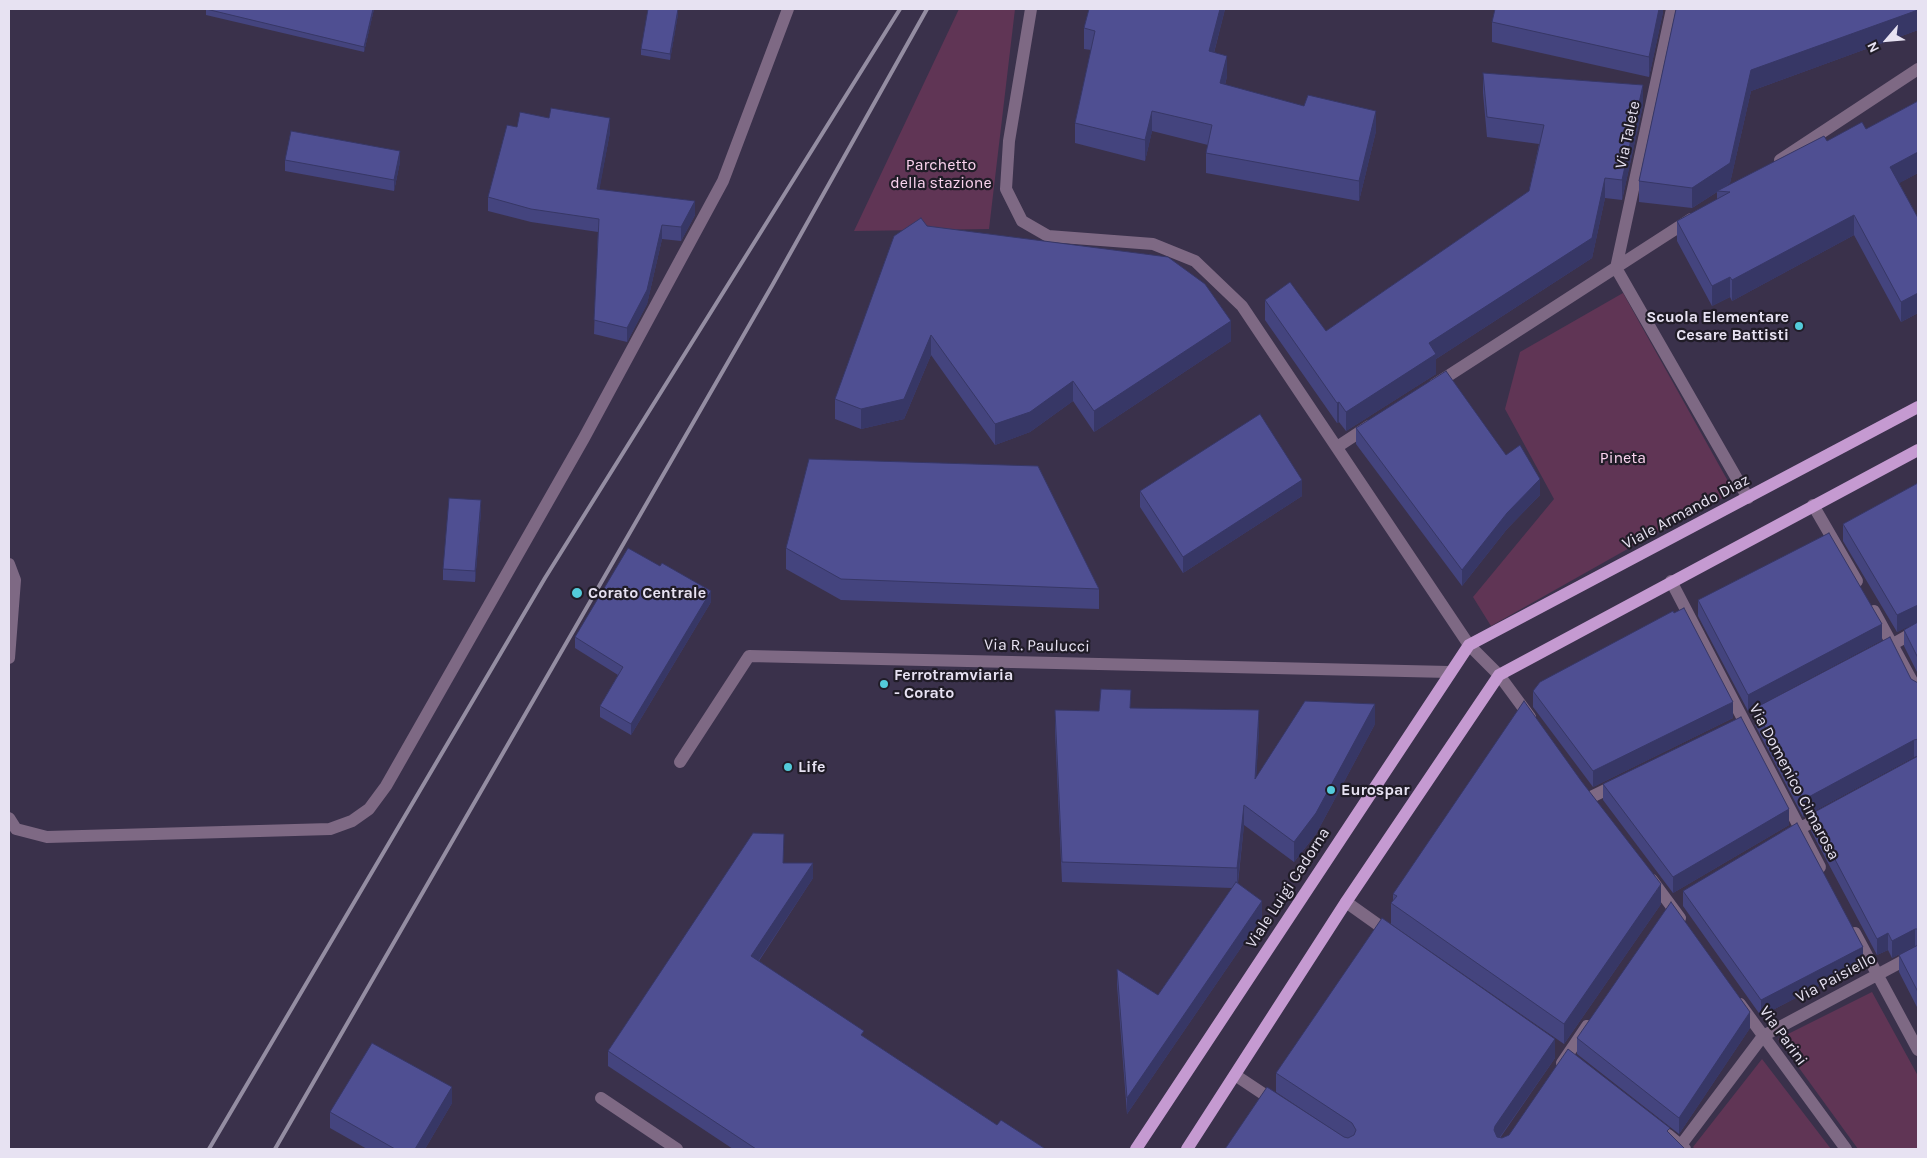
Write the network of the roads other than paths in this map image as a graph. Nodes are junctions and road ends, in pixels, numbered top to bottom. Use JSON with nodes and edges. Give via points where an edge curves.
{"nodes":[{"id":1,"x":788,"y":9,"type":"edge"},
{"id":2,"x":1030,"y":9,"type":"edge"},
{"id":3,"x":1672,"y":9,"type":"edge"},
{"id":4,"x":1918,"y":69,"type":"edge"},
{"id":5,"x":1771,"y":166,"type":"edge"},
{"id":6,"x":1698,"y":214,"type":"edge"},
{"id":7,"x":1616,"y":268,"type":"junction"},
{"id":8,"x":1419,"y":394,"type":"edge"},
{"id":9,"x":1918,"y":407,"type":"edge"},
{"id":10,"x":1378,"y":421,"type":"edge"},
{"id":11,"x":1337,"y":447,"type":"junction"},
{"id":12,"x":1918,"y":450,"type":"edge"},
{"id":13,"x":1748,"y":498,"type":"junction"},
{"id":14,"x":1813,"y":505,"type":"junction"},
{"id":15,"x":9,"y":564,"type":"edge"},
{"id":16,"x":1671,"y":581,"type":"junction"},
{"id":17,"x":1918,"y":630,"type":"edge"},
{"id":18,"x":1894,"y":644,"type":"junction"},
{"id":19,"x":1469,"y":645,"type":"junction"},
{"id":20,"x":9,"y":658,"type":"edge"},
{"id":21,"x":1867,"y":658,"type":"edge"},
{"id":22,"x":1450,"y":672,"type":"junction"},
{"id":23,"x":1500,"y":675,"type":"junction"},
{"id":24,"x":1918,"y":692,"type":"edge"},
{"id":25,"x":1539,"y":729,"type":"edge"},
{"id":26,"x":680,"y":762,"type":"dead end"},
{"id":27,"x":1634,"y":776,"type":"edge"},
{"id":28,"x":1589,"y":798,"type":"edge"},
{"id":29,"x":1834,"y":810,"type":"edge"},
{"id":30,"x":9,"y":818,"type":"edge"},
{"id":31,"x":1800,"y":828,"type":"junction"},
{"id":32,"x":1775,"y":843,"type":"edge"},
{"id":33,"x":1642,"y":866,"type":"edge"},
{"id":34,"x":1827,"y":880,"type":"edge"},
{"id":35,"x":1346,"y":902,"type":"junction"},
{"id":36,"x":1850,"y":923,"type":"edge"},
{"id":37,"x":1687,"y":928,"type":"edge"},
{"id":38,"x":1404,"y":942,"type":"edge"},
{"id":39,"x":1918,"y":953,"type":"edge"},
{"id":40,"x":1877,"y":974,"type":"junction"},
{"id":41,"x":1730,"y":989,"type":"edge"},
{"id":42,"x":1594,"y":1016,"type":"edge"},
{"id":43,"x":1763,"y":1036,"type":"junction"},
{"id":44,"x":1918,"y":1050,"type":"edge"},
{"id":45,"x":1556,"y":1071,"type":"edge"},
{"id":46,"x":1235,"y":1075,"type":"junction"},
{"id":47,"x":601,"y":1098,"type":"dead end"},
{"id":48,"x":1291,"y":1112,"type":"edge"},
{"id":49,"x":1658,"y":1127,"type":"edge"},
{"id":50,"x":1682,"y":1148,"type":"edge"},
{"id":51,"x":677,"y":1149,"type":"edge"},
{"id":52,"x":1136,"y":1149,"type":"edge"},
{"id":53,"x":1187,"y":1149,"type":"edge"},
{"id":54,"x":1846,"y":1149,"type":"edge"}],
"edges":[{"from":1,"to":30,"type":"street","via":[[723,181],[579,447],[386,786],[369,809],[352,821],[330,828],[76,836],[39,835],[16,829]]},
{"from":2,"to":11,"type":"street","via":[[1006,189],[1022,221],[1048,236],[1153,244],[1195,261],[1242,306]]},
{"from":3,"to":7,"type":"street","name":"Via Talete"},
{"from":4,"to":5,"type":"street"},
{"from":6,"to":7,"type":"street"},
{"from":7,"to":8,"type":"street"},
{"from":7,"to":13,"type":"street"},
{"from":9,"to":13,"type":"main road","name":"Viale Armando Diaz"},
{"from":10,"to":11,"type":"street"},
{"from":11,"to":19,"type":"street"},
{"from":12,"to":14,"type":"main road"},
{"from":13,"to":19,"type":"main road","name":"Viale Armando Diaz"},
{"from":14,"to":16,"type":"main road"},
{"from":14,"to":18,"type":"street"},
{"from":15,"to":20,"type":"street","via":[[16,580]]},
{"from":16,"to":23,"type":"main road"},
{"from":16,"to":31,"type":"street","name":"Via Domenico Cimarosa"},
{"from":17,"to":18,"type":"street"},
{"from":18,"to":21,"type":"street"},
{"from":18,"to":24,"type":"street"},
{"from":19,"to":22,"type":"main road","name":"Viale Luigi Cadorna"},
{"from":19,"to":23,"type":"street"},
{"from":22,"to":26,"type":"street","name":"Via R. Paulucci","via":[[749,656]]},
{"from":22,"to":52,"type":"main road","name":"Viale Luigi Cadorna"},
{"from":23,"to":25,"type":"street"},
{"from":23,"to":35,"type":"main road"},
{"from":27,"to":28,"type":"street"},
{"from":29,"to":31,"type":"street"},
{"from":31,"to":32,"type":"street"},
{"from":31,"to":34,"type":"street","name":"Via Domenico Cimarosa"},
{"from":33,"to":37,"type":"street"},
{"from":35,"to":38,"type":"street"},
{"from":35,"to":46,"type":"main road"},
{"from":36,"to":40,"type":"street"},
{"from":39,"to":40,"type":"street","name":"Via Paisiello"},
{"from":40,"to":43,"type":"street","name":"Via Paisiello"},
{"from":40,"to":44,"type":"street"},
{"from":41,"to":43,"type":"street","name":"Via Parini"},
{"from":42,"to":45,"type":"street"},
{"from":43,"to":50,"type":"street","name":"Via Paisiello"},
{"from":43,"to":54,"type":"street","name":"Via Parini"},
{"from":46,"to":48,"type":"street"},
{"from":46,"to":53,"type":"main road"},
{"from":47,"to":51,"type":"street"},
{"from":49,"to":50,"type":"street"}]}
